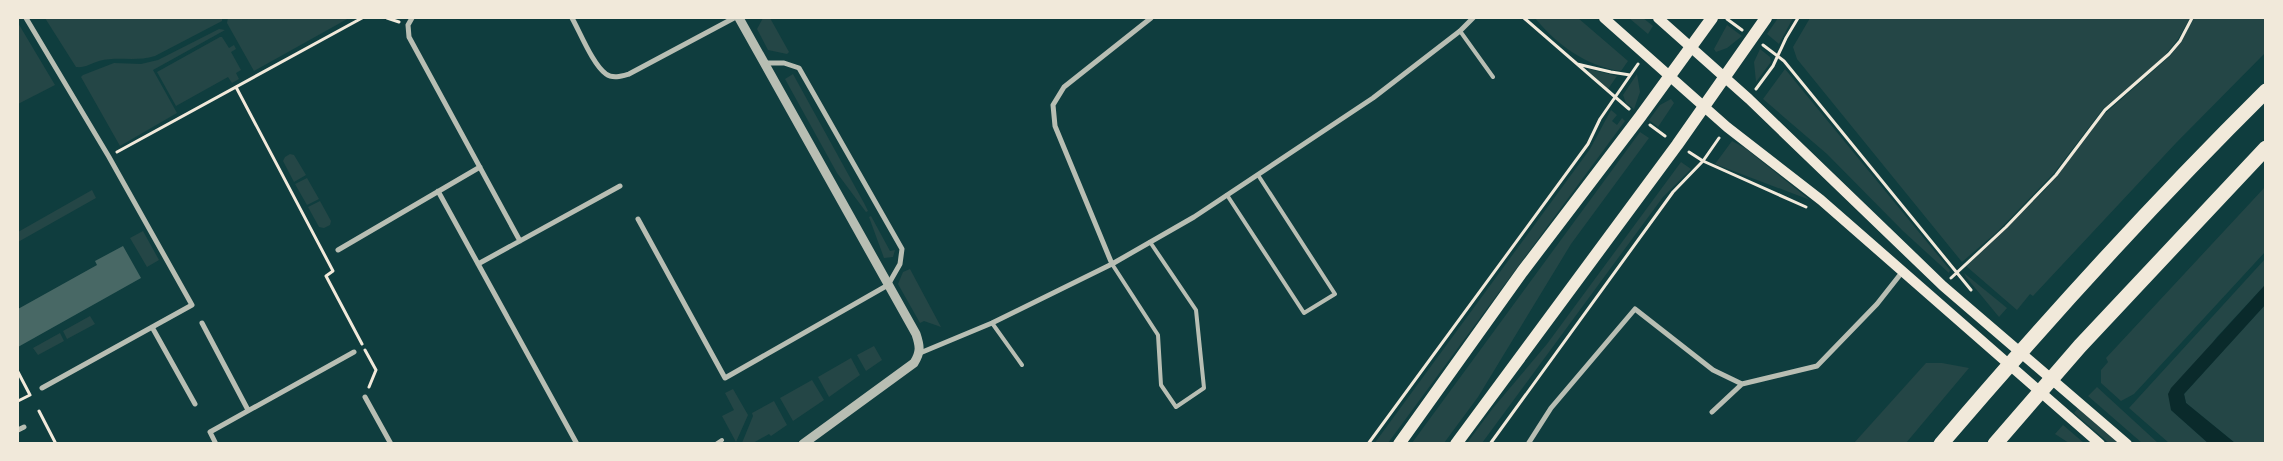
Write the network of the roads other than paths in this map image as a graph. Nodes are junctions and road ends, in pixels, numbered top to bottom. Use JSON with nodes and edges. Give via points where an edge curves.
{"nodes":[{"id":1,"x":26,"y":18,"type":"edge"},
{"id":2,"x":412,"y":18,"type":"edge"},
{"id":3,"x":572,"y":18,"type":"edge"},
{"id":4,"x":734,"y":18,"type":"edge"},
{"id":5,"x":738,"y":18,"type":"edge"},
{"id":6,"x":1151,"y":18,"type":"edge"},
{"id":7,"x":1473,"y":18,"type":"edge"},
{"id":8,"x":1604,"y":18,"type":"edge"},
{"id":9,"x":1658,"y":18,"type":"edge"},
{"id":10,"x":1712,"y":18,"type":"edge"},
{"id":11,"x":1766,"y":18,"type":"edge"},
{"id":12,"x":1460,"y":31,"type":"junction"},
{"id":13,"x":1692,"y":46,"type":"junction"},
{"id":14,"x":764,"y":63,"type":"junction"},
{"id":15,"x":1670,"y":76,"type":"junction"},
{"id":16,"x":1493,"y":77,"type":"dead end"},
{"id":17,"x":1725,"y":78,"type":"junction"},
{"id":18,"x":2266,"y":92,"type":"edge"},
{"id":19,"x":1704,"y":107,"type":"junction"},
{"id":20,"x":2266,"y":148,"type":"edge"},
{"id":21,"x":480,"y":167,"type":"junction"},
{"id":22,"x":1258,"y":175,"type":"junction"},
{"id":23,"x":620,"y":186,"type":"dead end"},
{"id":24,"x":438,"y":191,"type":"junction"},
{"id":25,"x":1227,"y":195,"type":"junction"},
{"id":26,"x":638,"y":219,"type":"dead end"},
{"id":27,"x":520,"y":241,"type":"junction"},
{"id":28,"x":1150,"y":242,"type":"junction"},
{"id":29,"x":338,"y":250,"type":"dead end"},
{"id":30,"x":478,"y":264,"type":"junction"},
{"id":31,"x":1112,"y":264,"type":"junction"},
{"id":32,"x":1902,"y":271,"type":"junction"},
{"id":33,"x":888,"y":285,"type":"junction"},
{"id":34,"x":202,"y":323,"type":"dead end"},
{"id":35,"x":992,"y":323,"type":"junction"},
{"id":36,"x":152,"y":327,"type":"junction"},
{"id":37,"x":354,"y":352,"type":"dead end"},
{"id":38,"x":920,"y":353,"type":"junction"},
{"id":39,"x":1022,"y":365,"type":"dead end"},
{"id":40,"x":1742,"y":384,"type":"junction"},
{"id":41,"x":42,"y":388,"type":"dead end"},
{"id":42,"x":365,"y":397,"type":"road end"},
{"id":43,"x":195,"y":404,"type":"dead end"},
{"id":44,"x":248,"y":410,"type":"junction"},
{"id":45,"x":1712,"y":412,"type":"dead end"},
{"id":46,"x":24,"y":427,"type":"dead end"},
{"id":47,"x":18,"y":430,"type":"edge"},
{"id":48,"x":722,"y":440,"type":"dead end"},
{"id":49,"x":216,"y":444,"type":"edge"},
{"id":50,"x":391,"y":444,"type":"edge"},
{"id":51,"x":576,"y":444,"type":"edge"},
{"id":52,"x":716,"y":444,"type":"edge"},
{"id":53,"x":803,"y":444,"type":"edge"},
{"id":54,"x":1399,"y":444,"type":"edge"},
{"id":55,"x":1456,"y":444,"type":"edge"},
{"id":56,"x":1528,"y":444,"type":"edge"},
{"id":57,"x":1941,"y":444,"type":"edge"},
{"id":58,"x":1996,"y":444,"type":"edge"},
{"id":59,"x":2100,"y":444,"type":"edge"},
{"id":60,"x":2127,"y":444,"type":"edge"}],
"edges":[{"from":1,"to":36,"type":"street","via":[[192,305]]},
{"from":2,"to":21,"type":"street","via":[[408,25],[409,37]]},
{"from":3,"to":4,"type":"street","via":[[598,65],[607,75],[617,77],[629,74]]},
{"from":5,"to":14,"type":"street"},
{"from":6,"to":31,"type":"street","via":[[1064,87],[1053,105],[1055,126]]},
{"from":7,"to":12,"type":"street"},
{"from":8,"to":15,"type":"main road"},
{"from":9,"to":13,"type":"main road"},
{"from":10,"to":13,"type":"main road"},
{"from":11,"to":17,"type":"main road"},
{"from":12,"to":16,"type":"lane"},
{"from":12,"to":22,"type":"street","via":[[1373,98]]},
{"from":13,"to":15,"type":"main road"},
{"from":13,"to":17,"type":"main road"},
{"from":14,"to":33,"type":"street"},
{"from":14,"to":33,"type":"street","via":[[784,63],[799,68],[902,249],[900,264]]},
{"from":15,"to":19,"type":"main road"},
{"from":15,"to":54,"type":"main road","via":[[1522,272]]},
{"from":17,"to":19,"type":"main road"},
{"from":17,"to":60,"type":"main road","via":[[1943,286]]},
{"from":18,"to":57,"type":"highway","via":[[2198,158],[2049,319]]},
{"from":19,"to":32,"type":"main road","via":[[1821,200]]},
{"from":19,"to":55,"type":"main road"},
{"from":20,"to":58,"type":"highway","via":[[2080,346]]},
{"from":21,"to":24,"type":"street"},
{"from":21,"to":27,"type":"street"},
{"from":22,"to":25,"type":"street"},
{"from":22,"to":25,"type":"lane","via":[[1335,294],[1304,313]]},
{"from":23,"to":27,"type":"street"},
{"from":24,"to":29,"type":"street"},
{"from":24,"to":30,"type":"street"},
{"from":25,"to":28,"type":"street"},
{"from":26,"to":33,"type":"street","via":[[725,378]]},
{"from":27,"to":30,"type":"street"},
{"from":28,"to":31,"type":"street"},
{"from":28,"to":31,"type":"lane","via":[[1196,310],[1204,388],[1176,407],[1161,385],[1158,334]]},
{"from":30,"to":51,"type":"street"},
{"from":31,"to":35,"type":"street"},
{"from":32,"to":40,"type":"street","via":[[1878,304],[1817,366]]},
{"from":32,"to":59,"type":"main road"},
{"from":33,"to":38,"type":"street","via":[[916,334]]},
{"from":34,"to":44,"type":"street"},
{"from":35,"to":38,"type":"street"},
{"from":35,"to":39,"type":"lane"},
{"from":36,"to":41,"type":"street"},
{"from":36,"to":43,"type":"street"},
{"from":37,"to":44,"type":"street"},
{"from":38,"to":53,"type":"street","via":[[904,372]]},
{"from":40,"to":45,"type":"street"},
{"from":40,"to":56,"type":"street","via":[[1713,370],[1635,309],[1550,408]]},
{"from":42,"to":50,"type":"street"},
{"from":44,"to":49,"type":"street","via":[[210,432]]},
{"from":46,"to":47,"type":"street"},
{"from":48,"to":52,"type":"lane"}]}
